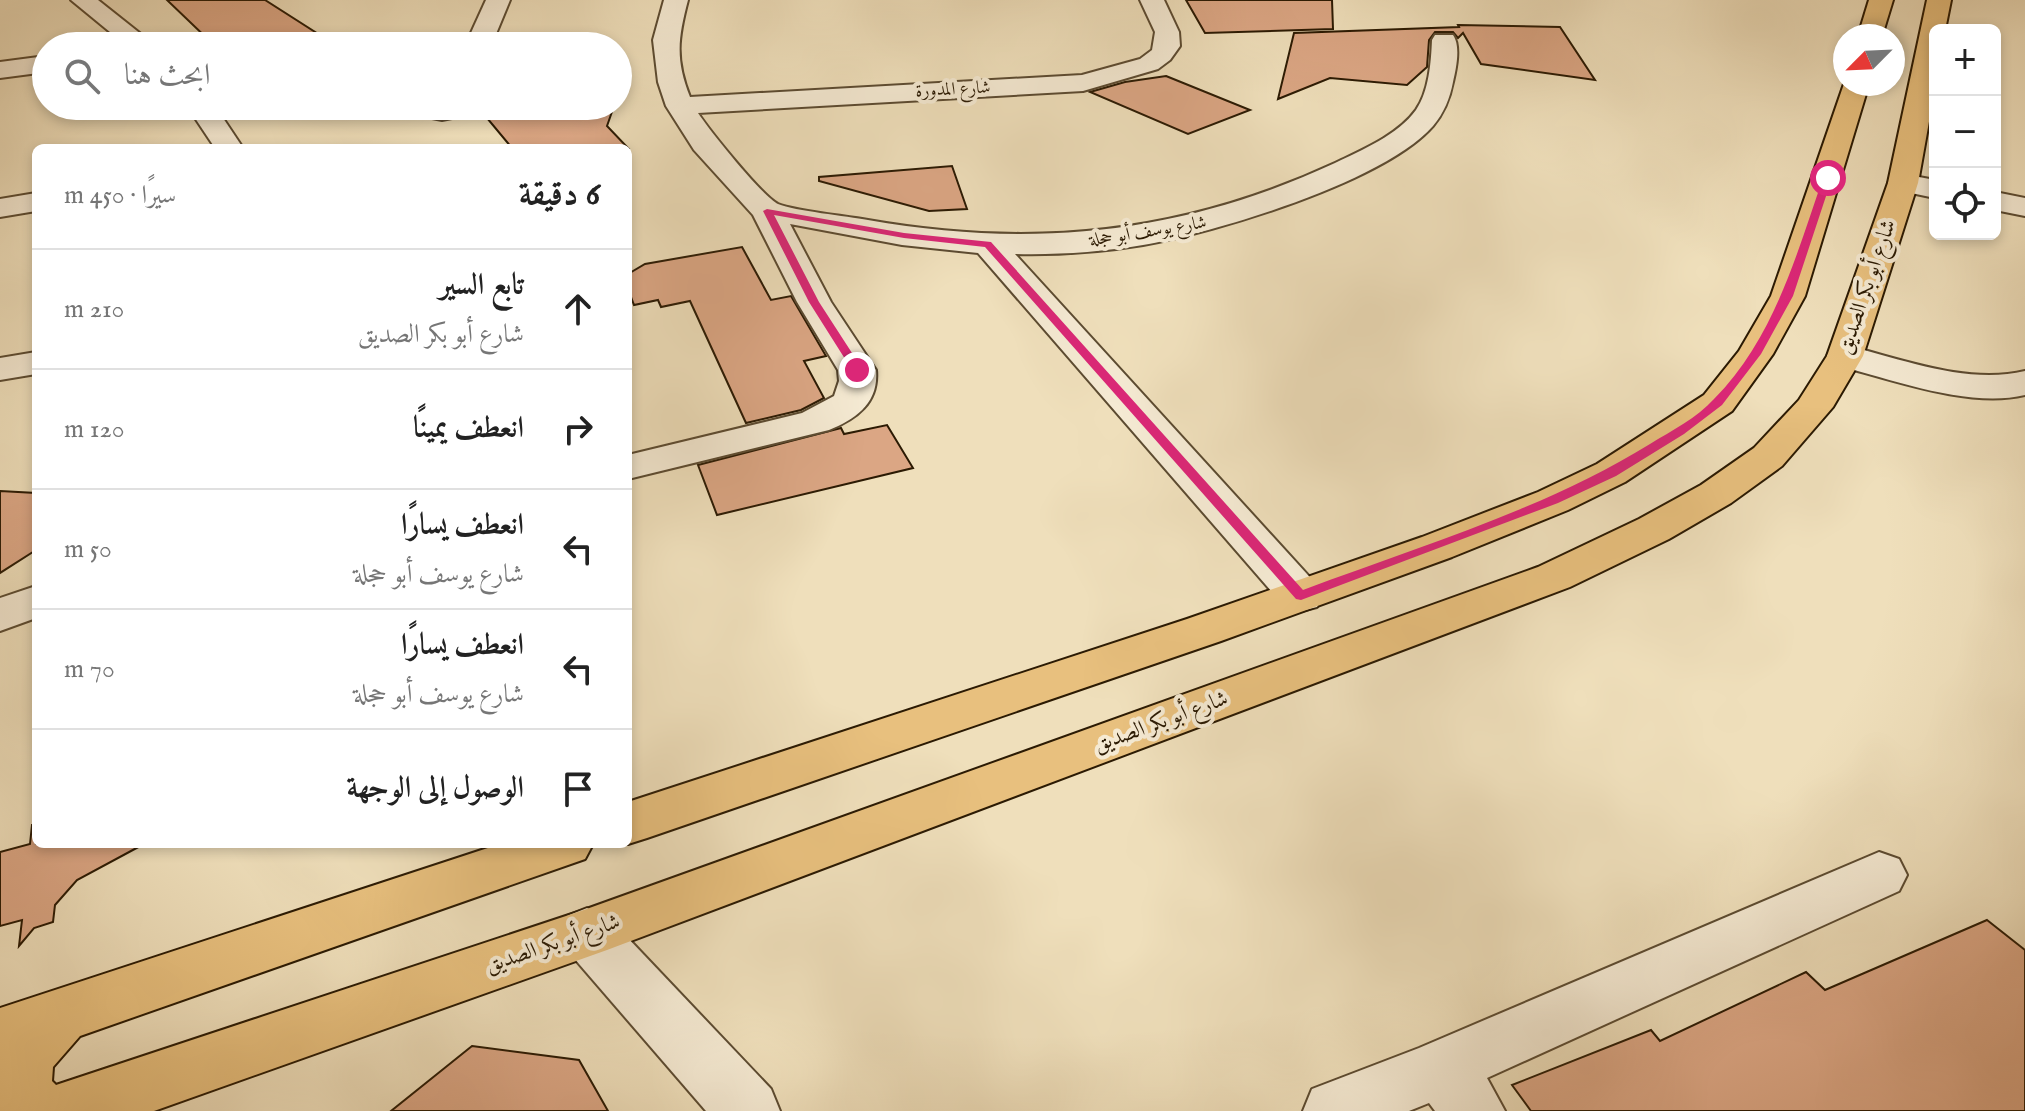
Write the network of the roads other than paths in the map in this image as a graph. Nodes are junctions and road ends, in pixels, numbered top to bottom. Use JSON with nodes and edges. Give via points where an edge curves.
{"nodes":[{"id":1,"x":83,"y":0,"type":"edge"},
{"id":2,"x":498,"y":0,"type":"edge"},
{"id":3,"x":676,"y":0,"type":"edge"},
{"id":4,"x":1152,"y":0,"type":"edge"},
{"id":5,"x":1881,"y":0,"type":"edge"},
{"id":6,"x":1939,"y":0,"type":"edge"},
{"id":7,"x":1874,"y":24,"type":"edge"},
{"id":8,"x":125,"y":32,"type":"edge"},
{"id":9,"x":484,"y":32,"type":"edge"},
{"id":10,"x":1444,"y":40,"type":"dead end"},
{"id":11,"x":32,"y":66,"type":"edge"},
{"id":12,"x":0,"y":70,"type":"edge"},
{"id":13,"x":1852,"y":96,"type":"edge"},
{"id":14,"x":680,"y":106,"type":"junction"},
{"id":15,"x":210,"y":120,"type":"edge"},
{"id":16,"x":226,"y":144,"type":"edge"},
{"id":17,"x":1919,"y":186,"type":"edge"},
{"id":18,"x":2001,"y":202,"type":"edge"},
{"id":19,"x":32,"y":203,"type":"edge"},
{"id":20,"x":2025,"y":207,"type":"edge"},
{"id":21,"x":0,"y":208,"type":"edge"},
{"id":22,"x":767,"y":211,"type":"junction"},
{"id":23,"x":988,"y":244,"type":"junction"},
{"id":24,"x":1845,"y":356,"type":"junction"},
{"id":25,"x":32,"y":364,"type":"edge"},
{"id":26,"x":0,"y":369,"type":"edge"},
{"id":27,"x":2025,"y":382,"type":"edge"},
{"id":28,"x":632,"y":466,"type":"edge"},
{"id":29,"x":1301,"y":596,"type":"junction"},
{"id":30,"x":32,"y":603,"type":"edge"},
{"id":31,"x":0,"y":615,"type":"edge"},
{"id":32,"x":632,"y":822,"type":"edge"},
{"id":33,"x":554,"y":848,"type":"edge"},
{"id":34,"x":1879,"y":875,"type":"dead end"},
{"id":35,"x":587,"y":933,"type":"junction"},
{"id":36,"x":66,"y":1012,"type":"junction"},
{"id":37,"x":0,"y":1036,"type":"edge"},
{"id":38,"x":1457,"y":1089,"type":"edge"},
{"id":39,"x":38,"y":1111,"type":"edge"},
{"id":40,"x":68,"y":1111,"type":"edge"},
{"id":41,"x":748,"y":1111,"type":"edge"},
{"id":42,"x":1335,"y":1111,"type":"edge"}],
"edges":[{"from":1,"to":8,"type":"street"},
{"from":2,"to":9,"type":"street"},
{"from":3,"to":14,"type":"street","via":[[665,40]]},
{"from":4,"to":14,"type":"street","name":"شارع المدورة","via":[[1167,32],[1161,55],[1149,64],[1083,83]]},
{"from":5,"to":7,"type":"main road"},
{"from":6,"to":17,"type":"main road","name":"شارع أبو بكر الصديق"},
{"from":10,"to":23,"type":"street","name":"شارع يوسف أبو حجلة","via":[[1429,112],[1384,148],[1302,189],[1216,221],[1155,234],[1079,243]]},
{"from":11,"to":12,"type":"street"},
{"from":13,"to":29,"type":"main road","via":[[1788,296],[1755,354],[1718,403],[1611,473],[1553,501]]},
{"from":14,"to":22,"type":"street","via":[[704,144]]},
{"from":15,"to":16,"type":"street"},
{"from":17,"to":24,"type":"main road","name":"شارع أبو بكر الصديق"},
{"from":18,"to":20,"type":"street"},
{"from":19,"to":21,"type":"street"},
{"from":22,"to":23,"type":"street","name":"شارع يوسف أبو حجلة","via":[[904,236]]},
{"from":22,"to":28,"type":"street","via":[[857,370],[852,401],[815,422]]},
{"from":23,"to":29,"type":"street"},
{"from":24,"to":27,"type":"street","via":[[1960,384],[1999,388]]},
{"from":24,"to":35,"type":"main road","name":"شارع أبو بكر الصديق","via":[[1814,407],[1768,457],[1654,529],[1554,577]]},
{"from":25,"to":26,"type":"street"},
{"from":29,"to":32,"type":"main road"},
{"from":30,"to":31,"type":"street"},
{"from":33,"to":36,"type":"main road"},
{"from":34,"to":38,"type":"street"},
{"from":35,"to":40,"type":"main road","name":"شارع أبو بكر الصديق"},
{"from":35,"to":41,"type":"street"},
{"from":36,"to":37,"type":"main road"},
{"from":36,"to":39,"type":"main road","via":[[26,1048],[17,1068],[15,1088],[23,1103]]},
{"from":38,"to":42,"type":"street"}]}
